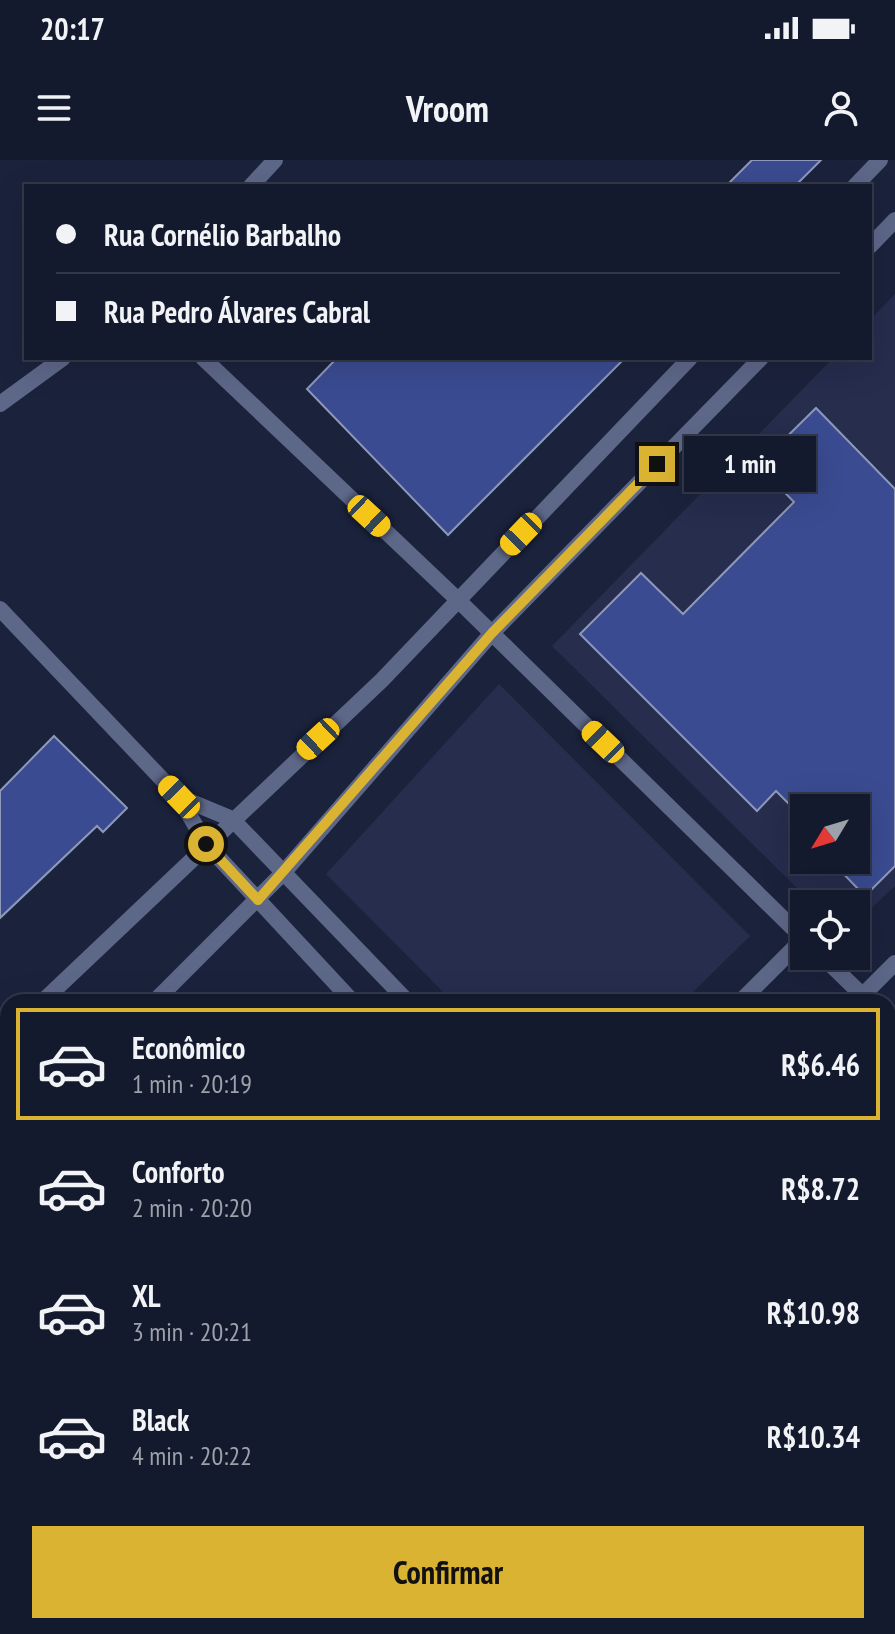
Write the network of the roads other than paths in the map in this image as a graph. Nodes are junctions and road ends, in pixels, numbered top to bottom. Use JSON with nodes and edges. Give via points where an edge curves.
{"nodes":[{"id":1,"x":275,"y":160,"type":"edge"},
{"id":2,"x":880,"y":160,"type":"edge"},
{"id":3,"x":253,"y":184,"type":"edge"},
{"id":4,"x":857,"y":184,"type":"edge"},
{"id":5,"x":895,"y":220,"type":"edge"},
{"id":6,"x":872,"y":244,"type":"edge"},
{"id":7,"x":60,"y":360,"type":"edge"},
{"id":8,"x":205,"y":360,"type":"edge"},
{"id":9,"x":688,"y":360,"type":"edge"},
{"id":10,"x":759,"y":360,"type":"edge"},
{"id":11,"x":0,"y":404,"type":"edge"},
{"id":12,"x":458,"y":600,"type":"junction"},
{"id":13,"x":0,"y":609,"type":"edge"},
{"id":14,"x":492,"y":633,"type":"junction"},
{"id":15,"x":179,"y":797,"type":"junction"},
{"id":16,"x":232,"y":819,"type":"junction"},
{"id":17,"x":206,"y":844,"type":"junction"},
{"id":18,"x":284,"y":872,"type":"junction"},
{"id":19,"x":258,"y":900,"type":"junction"},
{"id":20,"x":790,"y":924,"type":"edge"},
{"id":21,"x":790,"y":952,"type":"edge"},
{"id":22,"x":895,"y":963,"type":"edge"},
{"id":23,"x":834,"y":970,"type":"edge"},
{"id":24,"x":50,"y":994,"type":"edge"},
{"id":25,"x":162,"y":994,"type":"edge"},
{"id":26,"x":346,"y":994,"type":"edge"},
{"id":27,"x":400,"y":994,"type":"edge"},
{"id":28,"x":748,"y":994,"type":"edge"},
{"id":29,"x":855,"y":994,"type":"edge"},
{"id":30,"x":864,"y":994,"type":"edge"}],
"edges":[{"from":1,"to":3,"type":"street"},
{"from":2,"to":4,"type":"street"},
{"from":5,"to":6,"type":"street"},
{"from":7,"to":11,"type":"street"},
{"from":8,"to":12,"type":"street"},
{"from":9,"to":12,"type":"street"},
{"from":10,"to":14,"type":"street"},
{"from":12,"to":14,"type":"street"},
{"from":12,"to":16,"type":"street","via":[[382,680]]},
{"from":13,"to":15,"type":"street"},
{"from":14,"to":18,"type":"street"},
{"from":14,"to":20,"type":"street"},
{"from":15,"to":16,"type":"street"},
{"from":15,"to":17,"type":"street"},
{"from":16,"to":17,"type":"street"},
{"from":16,"to":18,"type":"street"},
{"from":17,"to":19,"type":"street"},
{"from":17,"to":24,"type":"street"},
{"from":18,"to":19,"type":"street"},
{"from":18,"to":27,"type":"street"},
{"from":19,"to":25,"type":"street"},
{"from":19,"to":26,"type":"street"},
{"from":21,"to":28,"type":"street"},
{"from":22,"to":30,"type":"street"},
{"from":23,"to":29,"type":"street"}]}
